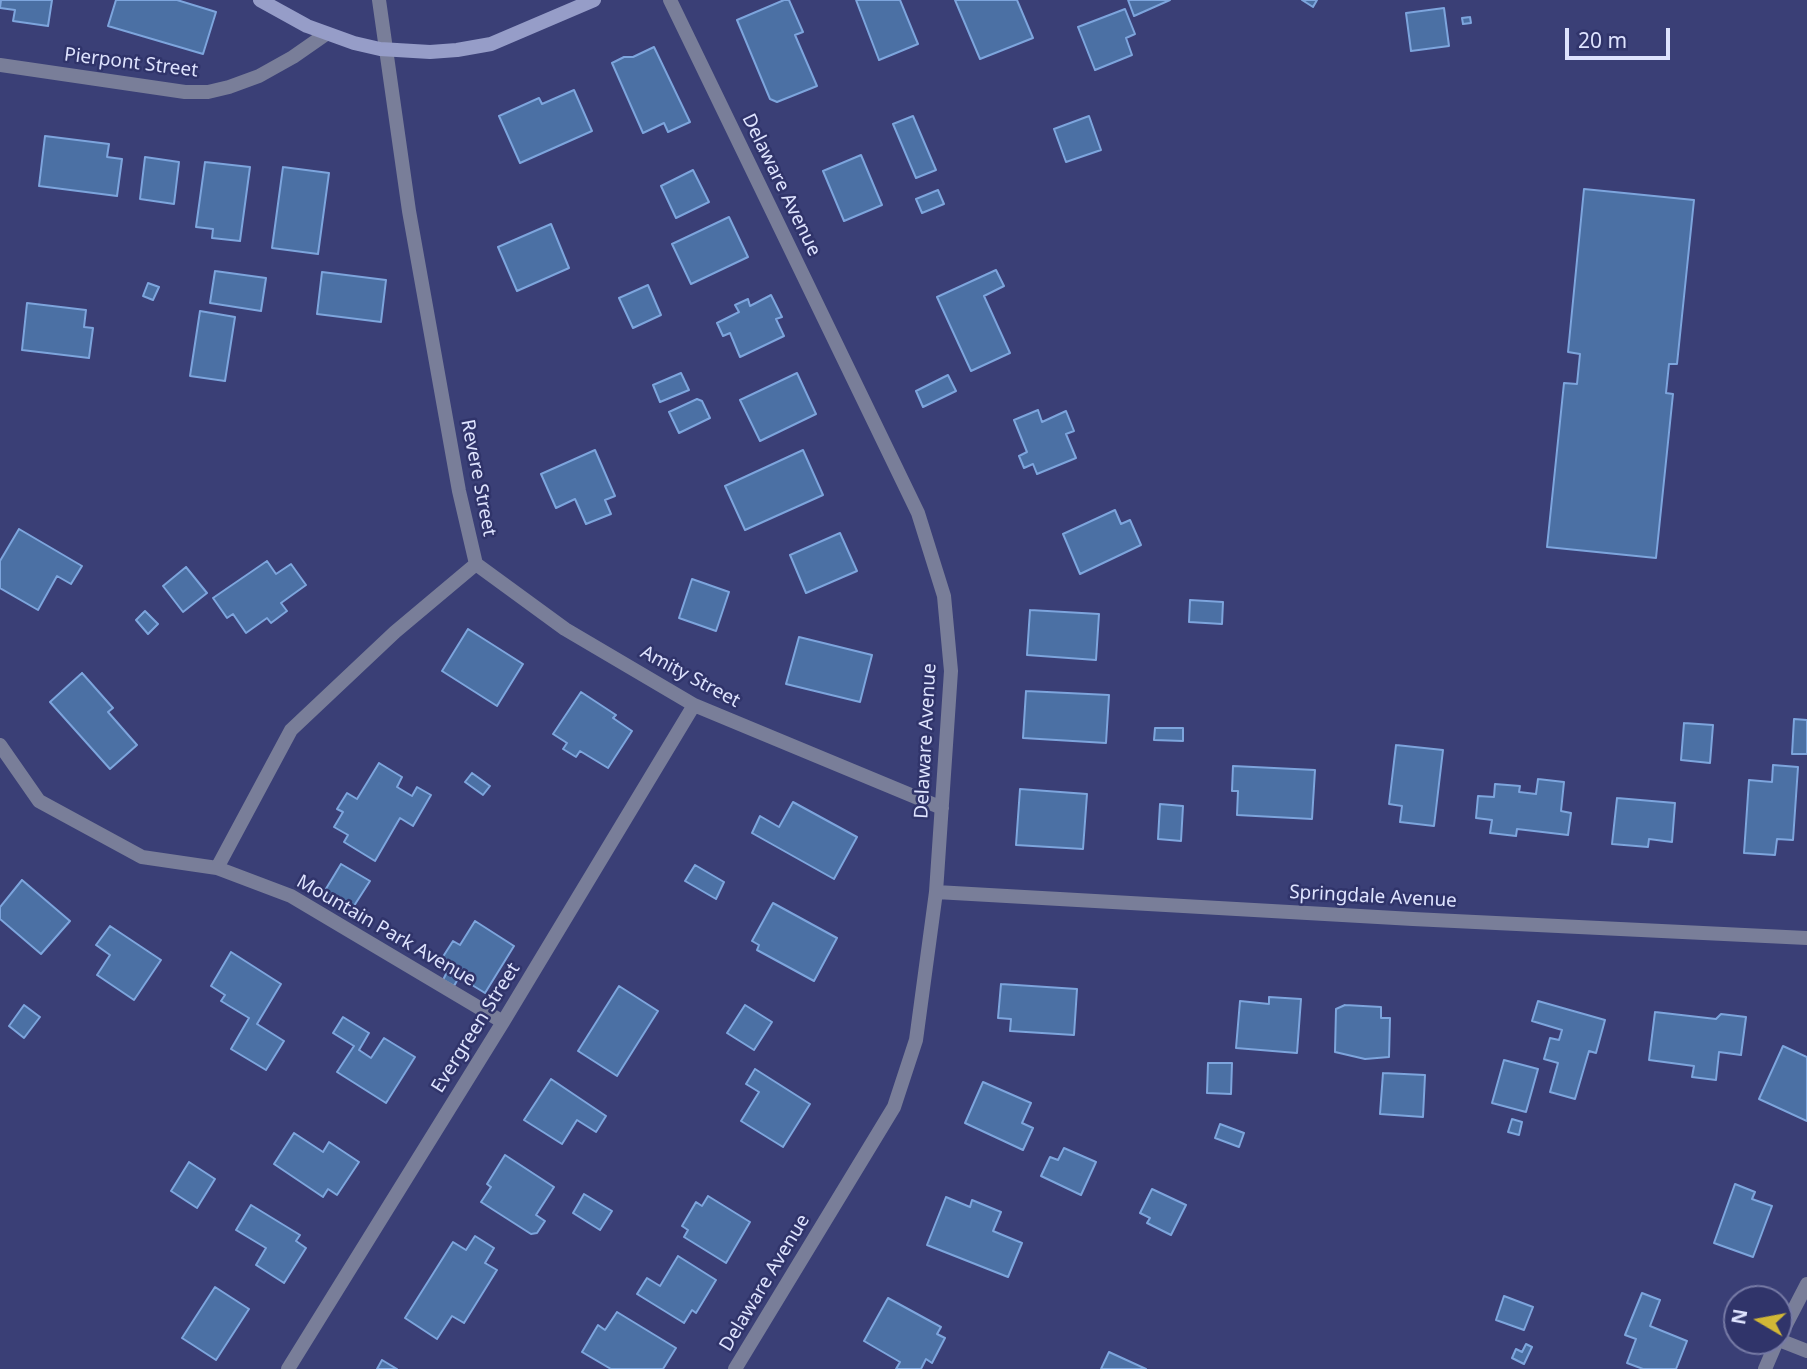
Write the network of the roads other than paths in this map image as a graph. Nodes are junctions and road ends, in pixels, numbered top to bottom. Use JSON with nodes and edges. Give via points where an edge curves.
{"nodes":[{"id":1,"x":260,"y":0,"type":"edge"},
{"id":2,"x":379,"y":0,"type":"edge"},
{"id":3,"x":594,"y":0,"type":"edge"},
{"id":4,"x":670,"y":0,"type":"edge"},
{"id":5,"x":326,"y":34,"type":"junction"},
{"id":6,"x":386,"y":50,"type":"junction"},
{"id":7,"x":0,"y":65,"type":"edge"},
{"id":8,"x":476,"y":564,"type":"junction"},
{"id":9,"x":694,"y":705,"type":"junction"},
{"id":10,"x":0,"y":745,"type":"edge"},
{"id":11,"x":942,"y":808,"type":"junction"},
{"id":12,"x":217,"y":868,"type":"junction"},
{"id":13,"x":936,"y":892,"type":"junction"},
{"id":14,"x":1807,"y":938,"type":"edge"},
{"id":15,"x":503,"y":1021,"type":"junction"},
{"id":16,"x":1807,"y":1284,"type":"edge"},
{"id":17,"x":1793,"y":1312,"type":"edge"},
{"id":18,"x":288,"y":1369,"type":"edge"},
{"id":19,"x":735,"y":1369,"type":"edge"}],
"edges":[{"from":1,"to":5,"type":"main road"},
{"from":2,"to":6,"type":"street","name":"Revere Street"},
{"from":3,"to":6,"type":"main road","via":[[483,46],[440,52]]},
{"from":4,"to":11,"type":"street","name":"Delaware Avenue","via":[[918,513],[943,596],[951,671]]},
{"from":5,"to":6,"type":"main road"},
{"from":5,"to":7,"type":"street","name":"Pierpont Street","via":[[259,76],[208,92]]},
{"from":6,"to":8,"type":"street","name":"Revere Street","via":[[409,211]]},
{"from":8,"to":9,"type":"street","name":"Amity Street","via":[[565,629]]},
{"from":8,"to":12,"type":"street","name":"Revere Street","via":[[291,730]]},
{"from":9,"to":11,"type":"street","name":"Amity Street"},
{"from":9,"to":15,"type":"street","name":"Evergreen Street"},
{"from":10,"to":12,"type":"street","name":"Mountain Park Avenue","via":[[39,801],[142,857]]},
{"from":11,"to":13,"type":"street","name":"Delaware Avenue"},
{"from":12,"to":15,"type":"street","name":"Mountain Park Avenue","via":[[291,896]]},
{"from":13,"to":14,"type":"street","name":"Springdale Avenue"},
{"from":13,"to":19,"type":"street","name":"Delaware Avenue","via":[[916,1040],[894,1107]]},
{"from":15,"to":18,"type":"street","name":"Evergreen Street"},
{"from":16,"to":17,"type":"street"}]}
